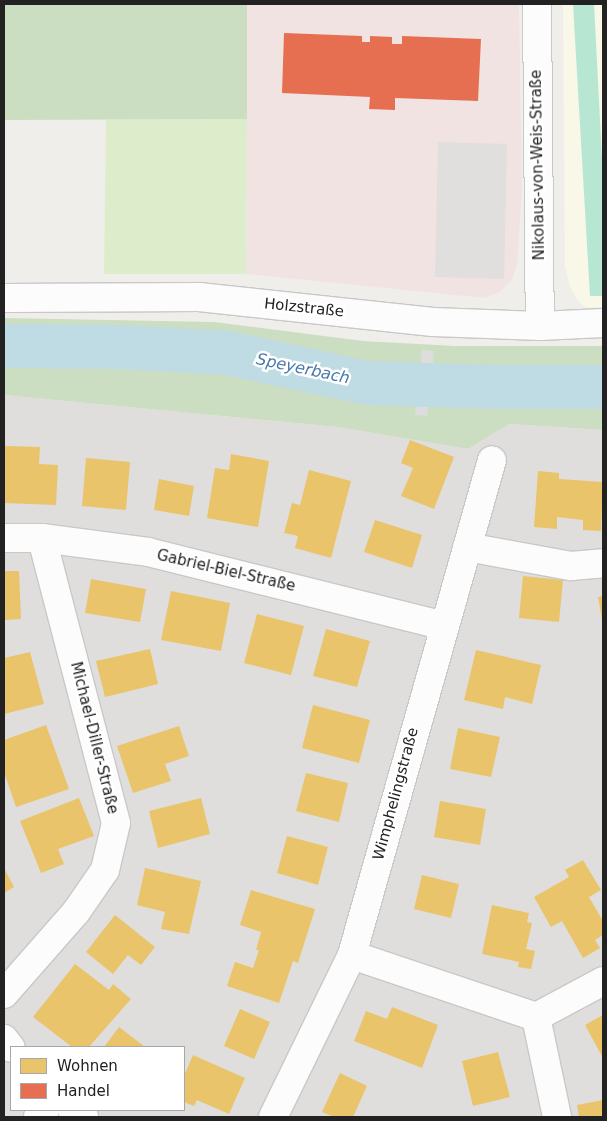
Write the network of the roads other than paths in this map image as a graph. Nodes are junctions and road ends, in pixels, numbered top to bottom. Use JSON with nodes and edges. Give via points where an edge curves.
{"nodes":[{"id":1,"x":537,"y":4,"type":"edge"},
{"id":2,"x":4,"y":298,"type":"edge"},
{"id":3,"x":603,"y":323,"type":"edge"},
{"id":4,"x":540,"y":326,"type":"junction"},
{"id":5,"x":492,"y":460,"type":"dead end"},
{"id":6,"x":4,"y":538,"type":"edge"},
{"id":7,"x":42,"y":538,"type":"junction"},
{"id":8,"x":467,"y":547,"type":"junction"},
{"id":9,"x":603,"y":563,"type":"edge"},
{"id":10,"x":444,"y":626,"type":"junction"},
{"id":11,"x":352,"y":955,"type":"junction"},
{"id":12,"x":603,"y":981,"type":"edge"},
{"id":13,"x":4,"y":994,"type":"edge"},
{"id":14,"x":536,"y":1017,"type":"junction"},
{"id":15,"x":273,"y":1117,"type":"edge"},
{"id":16,"x":558,"y":1117,"type":"edge"}],
"edges":[{"from":1,"to":4,"type":"street","name":"Nikolaus-von-Weis-Straße"},
{"from":2,"to":4,"type":"street","name":"Holzstraße","via":[[200,297],[433,322]]},
{"from":3,"to":4,"type":"street","name":"Holzstraße"},
{"from":5,"to":8,"type":"street","name":"Wimphelingstraße"},
{"from":6,"to":7,"type":"street","name":"Gabriel-Biel-Straße"},
{"from":7,"to":10,"type":"street","name":"Gabriel-Biel-Straße","via":[[148,552]]},
{"from":7,"to":13,"type":"street","name":"Michael-Diller-Straße","via":[[116,822],[105,870],[76,912]]},
{"from":8,"to":9,"type":"street","via":[[571,566]]},
{"from":8,"to":10,"type":"street","name":"Wimphelingstraße"},
{"from":10,"to":11,"type":"street","name":"Wimphelingstraße"},
{"from":11,"to":14,"type":"street"},
{"from":11,"to":15,"type":"street","name":"Wimphelingstraße"},
{"from":12,"to":14,"type":"street"},
{"from":14,"to":16,"type":"street"}]}
